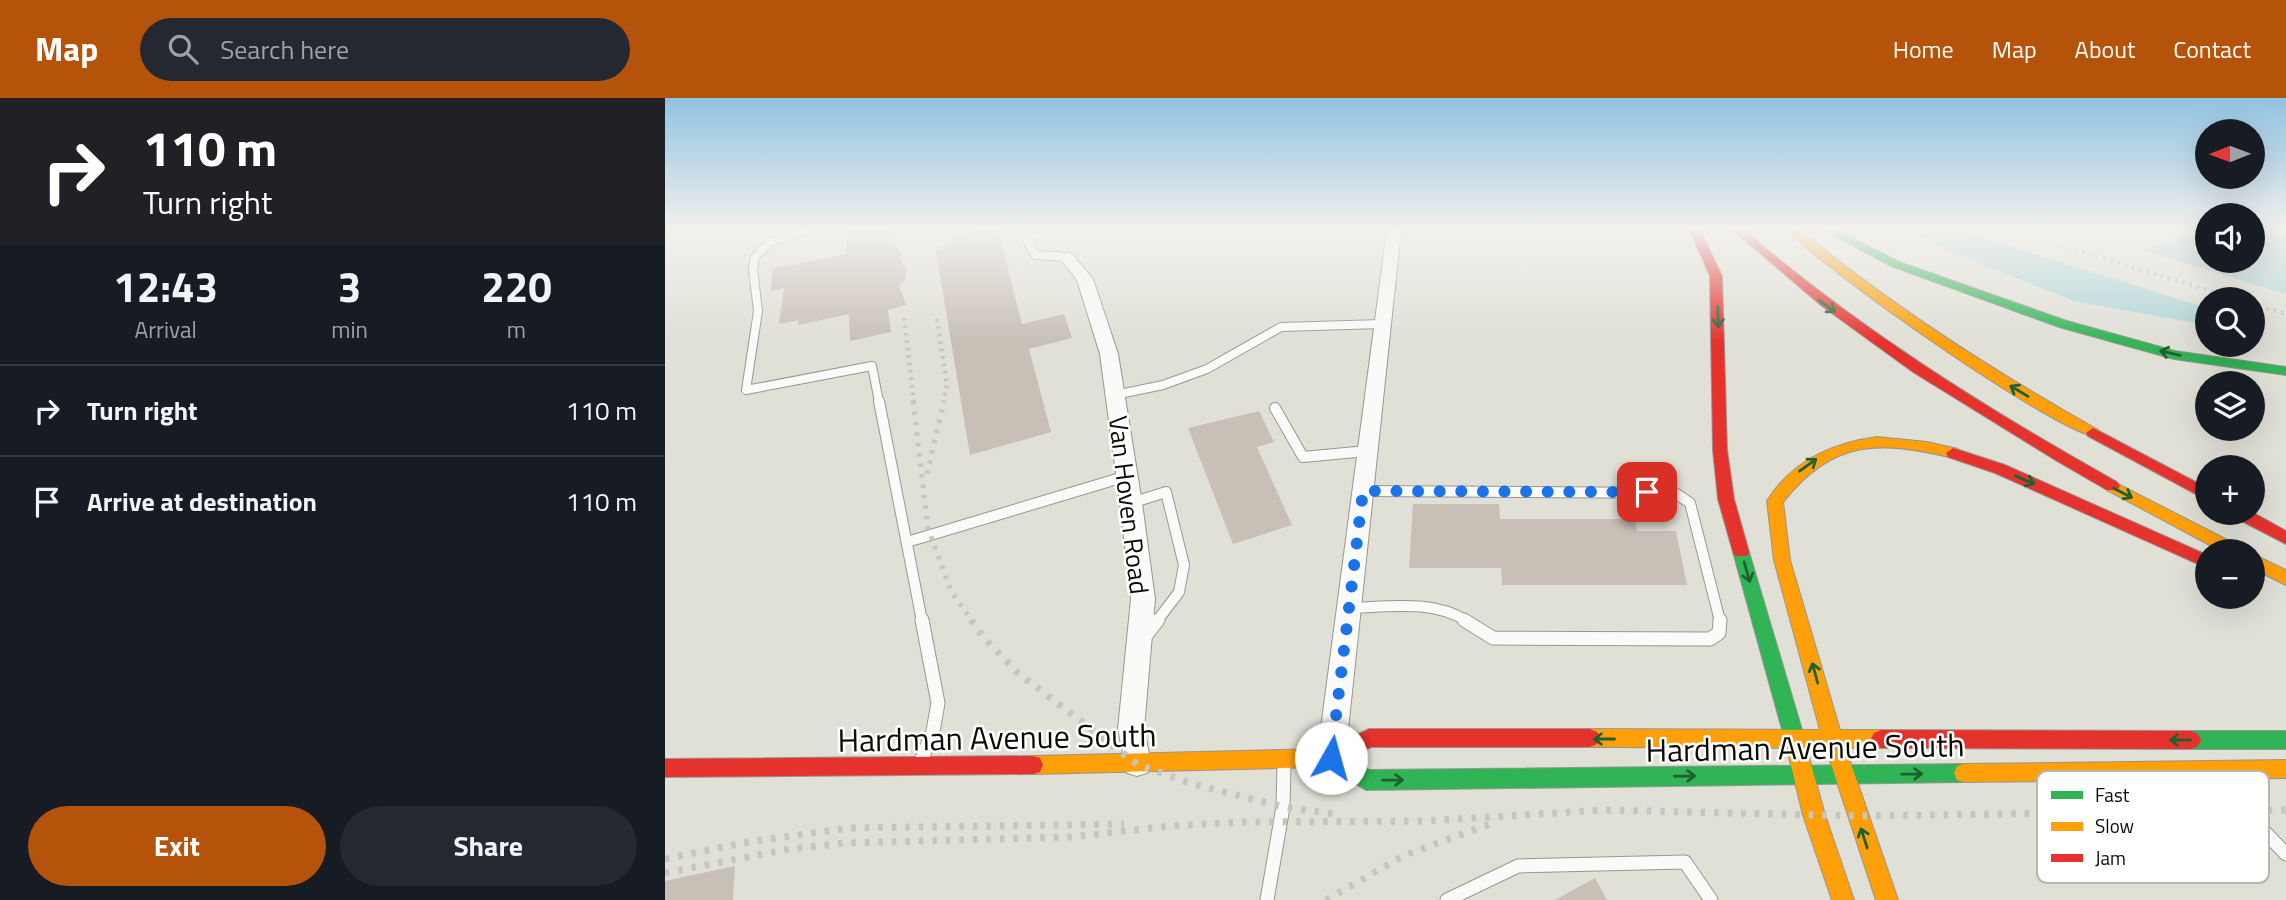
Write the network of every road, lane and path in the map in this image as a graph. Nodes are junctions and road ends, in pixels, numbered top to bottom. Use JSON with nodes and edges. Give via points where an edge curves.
{"nodes":[{"id":1,"x":753,"y":267,"type":"edge"},
{"id":2,"x":1076,"y":267,"type":"edge"},
{"id":3,"x":1390,"y":267,"type":"edge"},
{"id":4,"x":1712,"y":267,"type":"edge"},
{"id":5,"x":1780,"y":267,"type":"edge"},
{"id":6,"x":1835,"y":267,"type":"edge"},
{"id":7,"x":1904,"y":267,"type":"edge"},
{"id":8,"x":1383,"y":324,"type":"junction"},
{"id":9,"x":2286,"y":371,"type":"edge"},
{"id":10,"x":1115,"y":395,"type":"junction"},
{"id":11,"x":1275,"y":408,"type":"dead end"},
{"id":12,"x":1367,"y":451,"type":"junction"},
{"id":13,"x":1127,"y":477,"type":"junction"},
{"id":14,"x":2195,"y":489,"type":"edge"},
{"id":15,"x":1363,"y":491,"type":"junction"},
{"id":16,"x":1131,"y":503,"type":"junction"},
{"id":17,"x":2262,"y":525,"type":"edge"},
{"id":18,"x":2286,"y":538,"type":"edge"},
{"id":19,"x":2212,"y":539,"type":"edge"},
{"id":20,"x":907,"y":542,"type":"junction"},
{"id":21,"x":2195,"y":557,"type":"edge"},
{"id":22,"x":2265,"y":567,"type":"edge"},
{"id":23,"x":2286,"y":578,"type":"edge"},
{"id":24,"x":1349,"y":608,"type":"junction"},
{"id":25,"x":1139,"y":646,"type":"junction"},
{"id":26,"x":1833,"y":739,"type":"junction"},
{"id":27,"x":1795,"y":740,"type":"junction"},
{"id":28,"x":2286,"y":740,"type":"edge"},
{"id":29,"x":1331,"y":758,"type":"junction"},
{"id":30,"x":1285,"y":760,"type":"junction"},
{"id":31,"x":1137,"y":764,"type":"junction"},
{"id":32,"x":918,"y":767,"type":"junction"},
{"id":33,"x":665,"y":768,"type":"edge"},
{"id":34,"x":2286,"y":769,"type":"edge"},
{"id":35,"x":2139,"y":771,"type":"edge"},
{"id":36,"x":2037,"y":772,"type":"edge"},
{"id":37,"x":1804,"y":774,"type":"junction"},
{"id":38,"x":1844,"y":775,"type":"junction"},
{"id":39,"x":2269,"y":836,"type":"edge"},
{"id":40,"x":2286,"y":854,"type":"edge"},
{"id":41,"x":1267,"y":900,"type":"edge"},
{"id":42,"x":1447,"y":900,"type":"edge"},
{"id":43,"x":1710,"y":900,"type":"edge"},
{"id":44,"x":1843,"y":900,"type":"edge"},
{"id":45,"x":1887,"y":900,"type":"edge"}],
"edges":[{"from":1,"to":20,"type":"lane","via":[[758,311],[746,390],[872,366]]},
{"from":2,"to":10,"type":"street","name":"Van Hoven Road","via":[[1085,279],[1109,354]]},
{"from":3,"to":8,"type":"street"},
{"from":4,"to":27,"type":"main road","one_way":true,"via":[[1716,276],[1720,450],[1727,499]]},
{"from":5,"to":19,"type":"main road","one_way":true,"via":[[1959,397],[2087,474]]},
{"from":14,"to":6,"type":"main road","one_way":true,"via":[[2065,419],[1919,330]]},
{"from":9,"to":7,"type":"main road","one_way":true,"via":[[2174,355],[2063,324]]},
{"from":8,"to":10,"type":"lane","via":[[1281,327],[1207,369]]},
{"from":8,"to":12,"type":"street"},
{"from":10,"to":13,"type":"street","name":"Van Hoven Road"},
{"from":11,"to":12,"type":"lane","via":[[1303,457]]},
{"from":12,"to":15,"type":"street"},
{"from":13,"to":16,"type":"street","name":"Van Hoven Road"},
{"from":13,"to":20,"type":"lane"},
{"from":15,"to":24,"type":"street"},
{"from":15,"to":24,"type":"lane","via":[[1675,493],[1690,503],[1720,620],[1719,633],[1710,639],[1493,638],[1457,615],[1426,607]]},
{"from":16,"to":25,"type":"street","name":"Van Hoven Road","via":[[1143,599]]},
{"from":16,"to":25,"type":"lane","via":[[1166,492],[1184,565],[1179,592]]},
{"from":17,"to":18,"type":"main road"},
{"from":20,"to":32,"type":"lane","via":[[938,703],[933,731]]},
{"from":26,"to":21,"type":"main road","one_way":true,"via":[[1782,560],[1775,501],[1793,476],[1819,457],[1856,445],[1892,441],[1968,456]]},
{"from":22,"to":23,"type":"main road"},
{"from":24,"to":29,"type":"street"},
{"from":25,"to":31,"type":"street","name":"Van Hoven Road","via":[[1131,729]]},
{"from":26,"to":27,"type":"main road","name":"Hardman Avenue South"},
{"from":28,"to":26,"type":"main road","name":"Hardman Avenue South","one_way":true},
{"from":26,"to":38,"type":"main road"},
{"from":27,"to":29,"type":"main road","name":"Hardman Avenue South","one_way":true,"via":[[1369,738]]},
{"from":27,"to":37,"type":"main road"},
{"from":29,"to":30,"type":"main road","name":"Hardman Avenue South"},
{"from":29,"to":37,"type":"main road","name":"Hardman Avenue South","one_way":true,"via":[[1366,780]]},
{"from":30,"to":31,"type":"main road","name":"Hardman Avenue South"},
{"from":30,"to":41,"type":"lane","via":[[1283,807]]},
{"from":31,"to":32,"type":"main road","name":"Hardman Avenue South"},
{"from":32,"to":33,"type":"main road","name":"Hardman Avenue South"},
{"from":35,"to":34,"type":"main road","name":"Hardman Avenue South","one_way":true},
{"from":38,"to":36,"type":"main road","name":"Hardman Avenue South","one_way":true},
{"from":37,"to":38,"type":"main road","name":"Hardman Avenue South"},
{"from":37,"to":44,"type":"main road"},
{"from":45,"to":38,"type":"main road","one_way":true},
{"from":39,"to":40,"type":"lane"},
{"from":42,"to":43,"type":"lane","via":[[1518,866],[1685,862]]}]}
